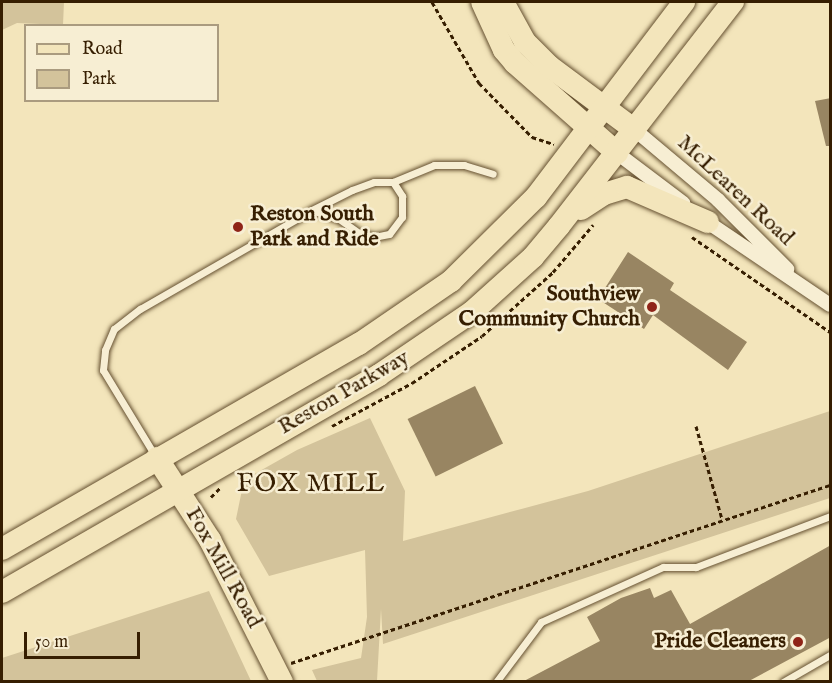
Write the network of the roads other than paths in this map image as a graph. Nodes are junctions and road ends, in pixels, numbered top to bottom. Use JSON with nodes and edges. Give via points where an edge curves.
{"nodes":[{"id":1,"x":482,"y":2,"type":"edge"},
{"id":2,"x":502,"y":2,"type":"edge"},
{"id":3,"x":684,"y":2,"type":"edge"},
{"id":4,"x":733,"y":2,"type":"edge"},
{"id":5,"x":605,"y":107,"type":"junction"},
{"id":6,"x":589,"y":129,"type":"junction"},
{"id":7,"x":635,"y":130,"type":"junction"},
{"id":8,"x":617,"y":153,"type":"junction"},
{"id":9,"x":494,"y":174,"type":"dead end"},
{"id":10,"x":393,"y":182,"type":"junction"},
{"id":11,"x":312,"y":210,"type":"junction"},
{"id":12,"x":708,"y":222,"type":"junction"},
{"id":13,"x":559,"y":226,"type":"junction"},
{"id":14,"x":803,"y":286,"type":"junction"},
{"id":15,"x":831,"y":305,"type":"edge"},
{"id":16,"x":157,"y":458,"type":"junction"},
{"id":17,"x":178,"y":489,"type":"junction"},
{"id":18,"x":831,"y":516,"type":"edge"},
{"id":19,"x":2,"y":549,"type":"edge"},
{"id":20,"x":2,"y":592,"type":"edge"},
{"id":21,"x":831,"y":655,"type":"edge"},
{"id":22,"x":282,"y":681,"type":"edge"},
{"id":23,"x":495,"y":681,"type":"edge"},
{"id":24,"x":783,"y":681,"type":"edge"}],
"edges":[{"from":1,"to":6,"type":"main road","via":[[504,50]]},
{"from":2,"to":5,"type":"main road","via":[[525,42],[549,66]]},
{"from":3,"to":5,"type":"main road","name":"Reston Parkway"},
{"from":4,"to":7,"type":"main road","name":"Reston Parkway"},
{"from":5,"to":6,"type":"main road","name":"Reston Parkway"},
{"from":5,"to":7,"type":"main road"},
{"from":6,"to":8,"type":"main road"},
{"from":6,"to":16,"type":"main road","name":"Reston Parkway","via":[[496,241],[409,312]]},
{"from":7,"to":8,"type":"main road","name":"Reston Parkway"},
{"from":7,"to":14,"type":"street","name":"McLearen Road","via":[[718,200]]},
{"from":8,"to":12,"type":"street","name":"McLearen Road"},
{"from":8,"to":13,"type":"main road","name":"Reston Parkway"},
{"from":9,"to":10,"type":"lane","via":[[464,165],[434,165]]},
{"from":10,"to":11,"type":"lane","via":[[374,182]]},
{"from":10,"to":11,"type":"lane","via":[[402,196],[402,217],[389,234],[374,237],[359,233],[339,219]]},
{"from":11,"to":16,"type":"lane","via":[[140,309],[114,329],[105,350],[103,370]]},
{"from":12,"to":13,"type":"main road","via":[[627,187],[603,194]]},
{"from":12,"to":14,"type":"street","name":"McLearen Road"},
{"from":13,"to":17,"type":"main road","name":"Reston Parkway","via":[[498,289],[426,345]]},
{"from":14,"to":15,"type":"street","name":"McLearen Road"},
{"from":16,"to":17,"type":"main road","name":"Fox Mill Road"},
{"from":16,"to":19,"type":"main road","name":"Reston Parkway"},
{"from":17,"to":20,"type":"main road","name":"Reston Parkway"},
{"from":17,"to":22,"type":"main road","name":"Fox Mill Road","via":[[246,607]]},
{"from":18,"to":23,"type":"lane","via":[[696,567],[663,567],[541,622]]},
{"from":21,"to":24,"type":"lane"}]}
